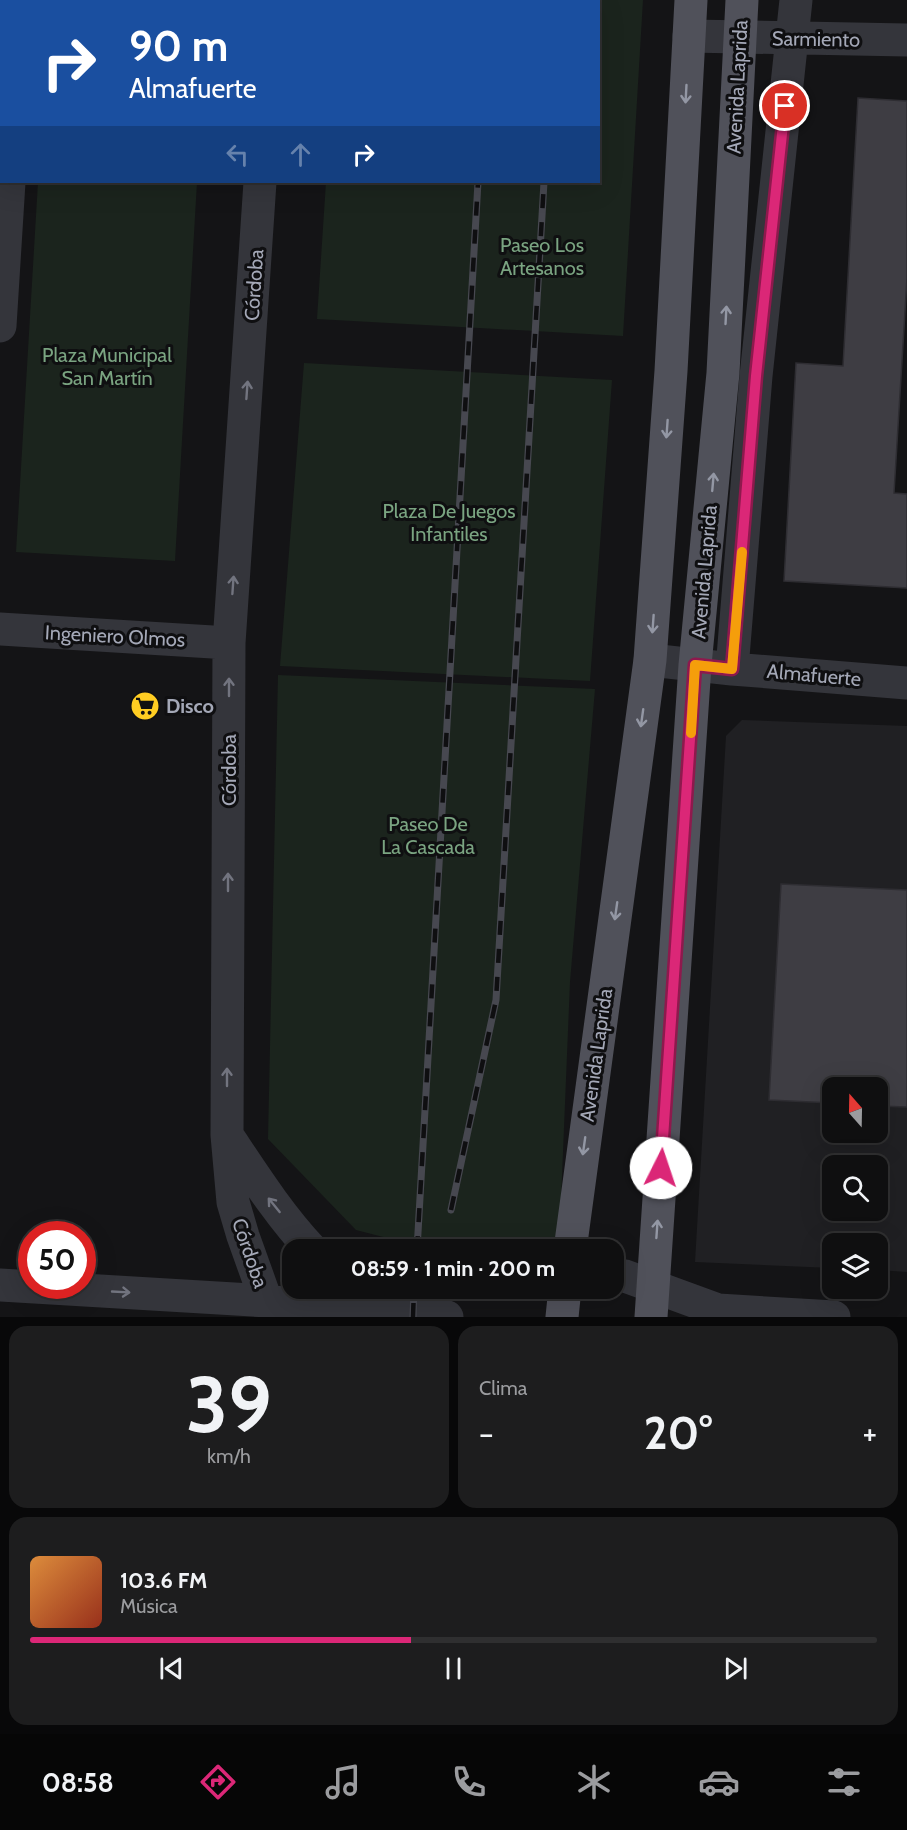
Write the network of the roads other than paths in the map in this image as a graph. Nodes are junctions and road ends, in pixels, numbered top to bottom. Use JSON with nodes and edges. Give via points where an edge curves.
{"nodes":[{"id":1,"x":691,"y":0,"type":"edge"},
{"id":2,"x":742,"y":0,"type":"edge"},
{"id":3,"x":796,"y":0,"type":"edge"},
{"id":4,"x":689,"y":36,"type":"junction"},
{"id":5,"x":740,"y":38,"type":"junction"},
{"id":6,"x":792,"y":39,"type":"junction"},
{"id":7,"x":907,"y":40,"type":"edge"},
{"id":8,"x":9,"y":183,"type":"edge"},
{"id":9,"x":260,"y":183,"type":"edge"},
{"id":10,"x":0,"y":326,"type":"edge"},
{"id":11,"x":0,"y":629,"type":"edge"},
{"id":12,"x":229,"y":643,"type":"junction"},
{"id":13,"x":650,"y":660,"type":"junction"},
{"id":14,"x":695,"y":665,"type":"junction"},
{"id":15,"x":732,"y":669,"type":"junction"},
{"id":16,"x":907,"y":683,"type":"edge"},
{"id":17,"x":227,"y":1135,"type":"junction"},
{"id":18,"x":302,"y":1239,"type":"edge"},
{"id":19,"x":571,"y":1239,"type":"edge"},
{"id":20,"x":624,"y":1276,"type":"edge"},
{"id":21,"x":0,"y":1285,"type":"edge"},
{"id":22,"x":564,"y":1299,"type":"edge"},
{"id":23,"x":652,"y":1302,"type":"edge"},
{"id":24,"x":270,"y":1309,"type":"edge"},
{"id":25,"x":706,"y":1313,"type":"edge"},
{"id":26,"x":447,"y":1317,"type":"edge"},
{"id":27,"x":562,"y":1317,"type":"edge"},
{"id":28,"x":834,"y":1317,"type":"edge"}],
"edges":[{"from":1,"to":4,"type":"main road","name":"Avenida Laprida"},
{"from":2,"to":5,"type":"main road","name":"Avenida Laprida"},
{"from":3,"to":6,"type":"street"},
{"from":4,"to":5,"type":"street","name":"Sarmiento"},
{"from":4,"to":13,"type":"main road","name":"Avenida Laprida","one_way":true},
{"from":5,"to":6,"type":"street","name":"Sarmiento"},
{"from":14,"to":5,"type":"main road","name":"Avenida Laprida","one_way":true,"via":[[723,373]]},
{"from":6,"to":7,"type":"street","name":"Sarmiento"},
{"from":6,"to":15,"type":"street","via":[[756,376]]},
{"from":8,"to":10,"type":"street"},
{"from":12,"to":9,"type":"street","name":"Córdoba","one_way":true},
{"from":11,"to":12,"type":"street","name":"Ingeniero Olmos"},
{"from":17,"to":12,"type":"street","name":"Córdoba","one_way":true},
{"from":13,"to":14,"type":"street","name":"Almafuerte"},
{"from":13,"to":19,"type":"main road","name":"Avenida Laprida","one_way":true},
{"from":14,"to":15,"type":"street","name":"Almafuerte"},
{"from":23,"to":14,"type":"main road","name":"Avenida Laprida","one_way":true},
{"from":15,"to":16,"type":"street","name":"Almafuerte"},
{"from":18,"to":17,"type":"street","one_way":true,"via":[[268,1198]]},
{"from":17,"to":24,"type":"street","name":"Córdoba","via":[[233,1202]]},
{"from":20,"to":23,"type":"street"},
{"from":21,"to":24,"type":"street","one_way":true},
{"from":22,"to":27,"type":"main road"},
{"from":23,"to":25,"type":"street"},
{"from":24,"to":26,"type":"street"},
{"from":25,"to":28,"type":"street"}]}
